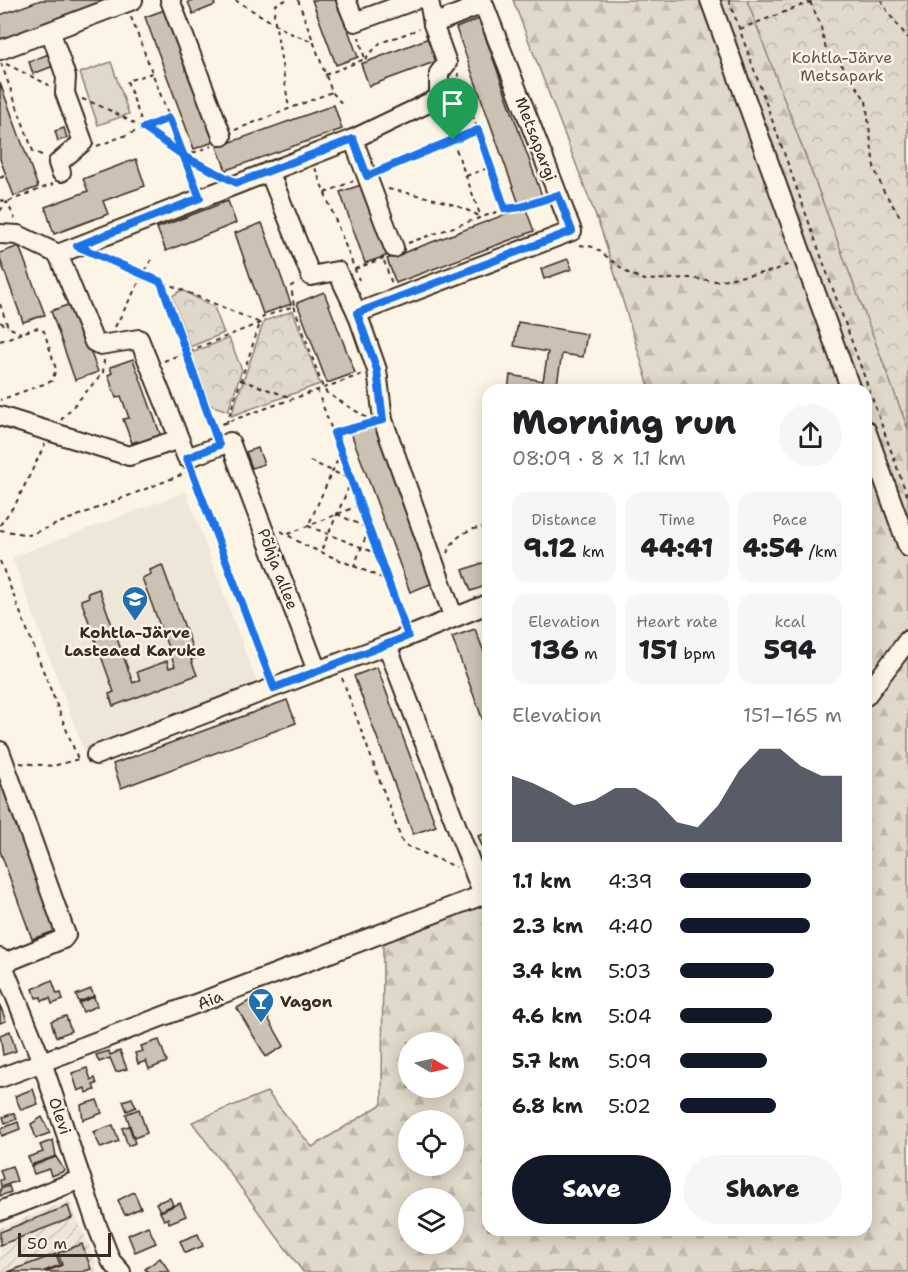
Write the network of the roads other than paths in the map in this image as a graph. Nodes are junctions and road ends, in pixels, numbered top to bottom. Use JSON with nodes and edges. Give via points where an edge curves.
{"nodes":[{"id":1,"x":170,"y":0,"type":"edge"},
{"id":2,"x":346,"y":0,"type":"edge"},
{"id":3,"x":415,"y":0,"type":"edge"},
{"id":4,"x":429,"y":0,"type":"edge"},
{"id":5,"x":710,"y":0,"type":"edge"},
{"id":6,"x":129,"y":2,"type":"edge"},
{"id":7,"x":483,"y":2,"type":"edge"},
{"id":8,"x":433,"y":24,"type":"junction"},
{"id":9,"x":51,"y":33,"type":"junction"},
{"id":10,"x":0,"y":50,"type":"edge"},
{"id":11,"x":222,"y":136,"type":"road end"},
{"id":12,"x":353,"y":139,"type":"junction"},
{"id":13,"x":60,"y":168,"type":"road end"},
{"id":14,"x":269,"y":171,"type":"junction"},
{"id":15,"x":0,"y":234,"type":"edge"},
{"id":16,"x":389,"y":253,"type":"road end"},
{"id":17,"x":58,"y":254,"type":"junction"},
{"id":18,"x":364,"y":311,"type":"junction"},
{"id":19,"x":849,"y":384,"type":"edge"},
{"id":20,"x":0,"y":416,"type":"edge"},
{"id":21,"x":179,"y":439,"type":"junction"},
{"id":22,"x":872,"y":447,"type":"edge"},
{"id":23,"x":908,"y":548,"type":"edge"},
{"id":24,"x":482,"y":606,"type":"edge"},
{"id":25,"x":453,"y":616,"type":"junction"},
{"id":26,"x":908,"y":640,"type":"edge"},
{"id":27,"x":387,"y":645,"type":"junction"},
{"id":28,"x":317,"y":671,"type":"junction"},
{"id":29,"x":872,"y":688,"type":"edge"},
{"id":30,"x":96,"y":755,"type":"road end"},
{"id":31,"x":2,"y":756,"type":"edge"},
{"id":32,"x":482,"y":888,"type":"edge"},
{"id":33,"x":482,"y":895,"type":"edge"},
{"id":34,"x":1,"y":961,"type":"edge"},
{"id":35,"x":42,"y":1062,"type":"junction"},
{"id":36,"x":0,"y":1078,"type":"edge"},
{"id":37,"x":81,"y":1179,"type":"junction"},
{"id":38,"x":0,"y":1210,"type":"edge"},
{"id":39,"x":114,"y":1268,"type":"edge"}],
"edges":[{"from":1,"to":11,"type":"street"},
{"from":2,"to":3,"type":"street","via":[[355,22]]},
{"from":4,"to":8,"type":"street"},
{"from":5,"to":19,"type":"street","via":[[810,251]]},
{"from":6,"to":9,"type":"street"},
{"from":7,"to":8,"type":"street"},
{"from":7,"to":18,"type":"street","name":"Metsapargi","via":[[572,231]]},
{"from":8,"to":12,"type":"street","via":[[447,63],[439,73],[439,98]]},
{"from":9,"to":10,"type":"street"},
{"from":9,"to":13,"type":"street","via":[[66,77],[65,93],[83,142]]},
{"from":12,"to":14,"type":"street"},
{"from":12,"to":16,"type":"street"},
{"from":14,"to":17,"type":"street"},
{"from":14,"to":18,"type":"street","via":[[311,276],[337,271]]},
{"from":15,"to":17,"type":"street","via":[[18,235]]},
{"from":17,"to":21,"type":"street","via":[[94,342],[100,345],[139,339]]},
{"from":18,"to":25,"type":"street","via":[[383,420]]},
{"from":20,"to":21,"type":"street","via":[[129,456]]},
{"from":21,"to":28,"type":"street","name":"Põhja allee","via":[[189,464],[230,441]]},
{"from":22,"to":23,"type":"street"},
{"from":24,"to":25,"type":"street"},
{"from":25,"to":27,"type":"street"},
{"from":26,"to":29,"type":"street"},
{"from":27,"to":28,"type":"street"},
{"from":27,"to":32,"type":"street"},
{"from":28,"to":30,"type":"street"},
{"from":31,"to":34,"type":"street","via":[[66,935]]},
{"from":33,"to":35,"type":"street","name":"Aia"},
{"from":34,"to":35,"type":"street","name":"Olevi"},
{"from":35,"to":36,"type":"street","name":"Aia"},
{"from":35,"to":37,"type":"street","name":"Olevi"},
{"from":37,"to":38,"type":"street"},
{"from":37,"to":39,"type":"street","name":"Olevi"}]}
